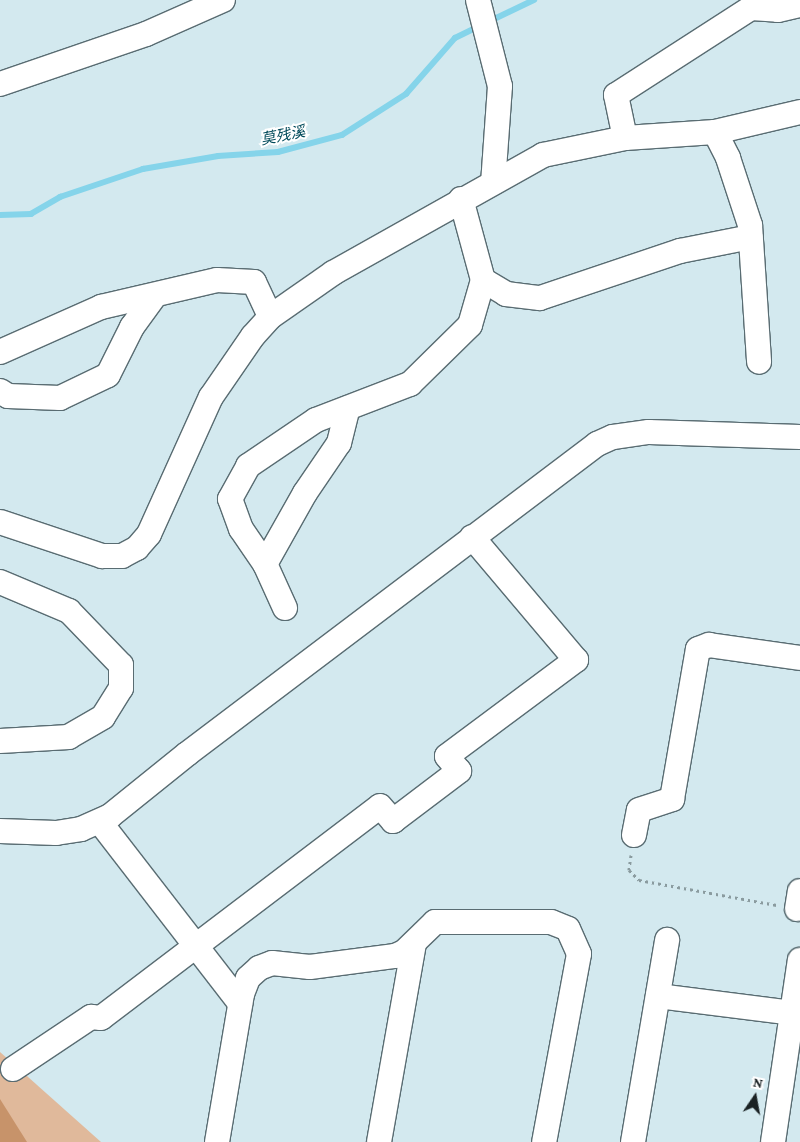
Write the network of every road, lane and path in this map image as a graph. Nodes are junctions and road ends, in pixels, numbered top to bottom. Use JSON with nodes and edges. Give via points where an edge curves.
{"nodes":[{"id":1,"x":223,"y":0,"type":"edge"},
{"id":2,"x":755,"y":4,"type":"edge"},
{"id":3,"x":800,"y":5,"type":"edge"},
{"id":4,"x":480,"y":6,"type":"edge"},
{"id":5,"x":0,"y":84,"type":"edge"},
{"id":6,"x":800,"y":112,"type":"edge"},
{"id":7,"x":715,"y":132,"type":"junction"},
{"id":8,"x":625,"y":138,"type":"junction"},
{"id":9,"x":493,"y":183,"type":"junction"},
{"id":10,"x":461,"y":199,"type":"junction"},
{"id":11,"x":750,"y":237,"type":"junction"},
{"id":12,"x":483,"y":280,"type":"junction"},
{"id":13,"x":155,"y":295,"type":"junction"},
{"id":14,"x":270,"y":317,"type":"junction"},
{"id":15,"x":0,"y":352,"type":"edge"},
{"id":16,"x":758,"y":362,"type":"dead end"},
{"id":17,"x":0,"y":391,"type":"edge"},
{"id":18,"x":348,"y":408,"type":"junction"},
{"id":19,"x":800,"y":437,"type":"edge"},
{"id":20,"x":0,"y":522,"type":"edge"},
{"id":21,"x":472,"y":537,"type":"junction"},
{"id":22,"x":266,"y":564,"type":"junction"},
{"id":23,"x":0,"y":582,"type":"edge"},
{"id":24,"x":285,"y":608,"type":"dead end"},
{"id":25,"x":800,"y":658,"type":"edge"},
{"id":26,"x":0,"y":741,"type":"edge"},
{"id":27,"x":100,"y":822,"type":"junction"},
{"id":28,"x":0,"y":831,"type":"edge"},
{"id":29,"x":634,"y":835,"type":"joint"},
{"id":30,"x":798,"y":900,"type":"edge"},
{"id":31,"x":667,"y":940,"type":"dead end"},
{"id":32,"x":414,"y":944,"type":"junction"},
{"id":33,"x":196,"y":946,"type":"junction"},
{"id":34,"x":800,"y":960,"type":"edge"},
{"id":35,"x":658,"y":996,"type":"junction"},
{"id":36,"x":240,"y":1003,"type":"junction"},
{"id":37,"x":792,"y":1013,"type":"junction"},
{"id":38,"x":13,"y":1069,"type":"dead end"},
{"id":39,"x":217,"y":1142,"type":"edge"},
{"id":40,"x":379,"y":1142,"type":"edge"},
{"id":41,"x":544,"y":1142,"type":"edge"},
{"id":42,"x":633,"y":1142,"type":"edge"},
{"id":43,"x":772,"y":1142,"type":"edge"}],
"edges":[{"from":1,"to":5,"type":"street","via":[[146,34]]},
{"from":2,"to":3,"type":"street","via":[[778,10]]},
{"from":2,"to":8,"type":"street","via":[[616,94]]},
{"from":4,"to":9,"type":"street","via":[[500,86]]},
{"from":6,"to":7,"type":"street"},
{"from":7,"to":8,"type":"street"},
{"from":7,"to":11,"type":"street","via":[[728,158],[750,225]]},
{"from":8,"to":9,"type":"street","via":[[543,155]]},
{"from":9,"to":10,"type":"street"},
{"from":10,"to":12,"type":"street"},
{"from":10,"to":14,"type":"street","via":[[333,273]]},
{"from":11,"to":12,"type":"street","via":[[680,251],[540,298],[506,294]]},
{"from":11,"to":16,"type":"street"},
{"from":12,"to":18,"type":"street","via":[[470,325],[410,384]]},
{"from":13,"to":14,"type":"street","via":[[217,280],[254,282]]},
{"from":13,"to":15,"type":"street","via":[[101,307]]},
{"from":13,"to":17,"type":"street","via":[[132,327],[108,375],[60,398],[8,396]]},
{"from":14,"to":20,"type":"street","via":[[211,397],[149,534],[137,548],[122,556],[102,556]]},
{"from":18,"to":22,"type":"street","via":[[339,443],[305,492]]},
{"from":18,"to":22,"type":"street","via":[[316,420],[248,466],[230,499],[241,529]]},
{"from":19,"to":21,"type":"street","via":[[649,432],[613,437],[578,456]]},
{"from":21,"to":27,"type":"street"},
{"from":21,"to":33,"type":"street","via":[[576,660],[447,756],[459,771],[393,821],[380,806]]},
{"from":22,"to":24,"type":"street"},
{"from":23,"to":26,"type":"street","via":[[69,610],[121,665],[121,688],[103,717],[69,737]]},
{"from":25,"to":29,"type":"street","via":[[709,645],[698,648],[672,799],[643,807]]},
{"from":27,"to":28,"type":"street","via":[[56,833]]},
{"from":27,"to":33,"type":"street"},
{"from":29,"to":30,"type":"path","via":[[629,870],[636,879]]},
{"from":31,"to":35,"type":"street"},
{"from":32,"to":36,"type":"street","via":[[395,956],[310,967],[264,965],[248,978]]},
{"from":32,"to":40,"type":"street"},
{"from":32,"to":41,"type":"street","via":[[435,922],[551,922],[563,925],[574,938],[579,954],[578,964]]},
{"from":33,"to":36,"type":"street"},
{"from":33,"to":38,"type":"street","via":[[101,1018],[92,1016]]},
{"from":34,"to":37,"type":"street"},
{"from":35,"to":37,"type":"street"},
{"from":35,"to":42,"type":"street"},
{"from":36,"to":39,"type":"street"},
{"from":37,"to":43,"type":"street"}]}
